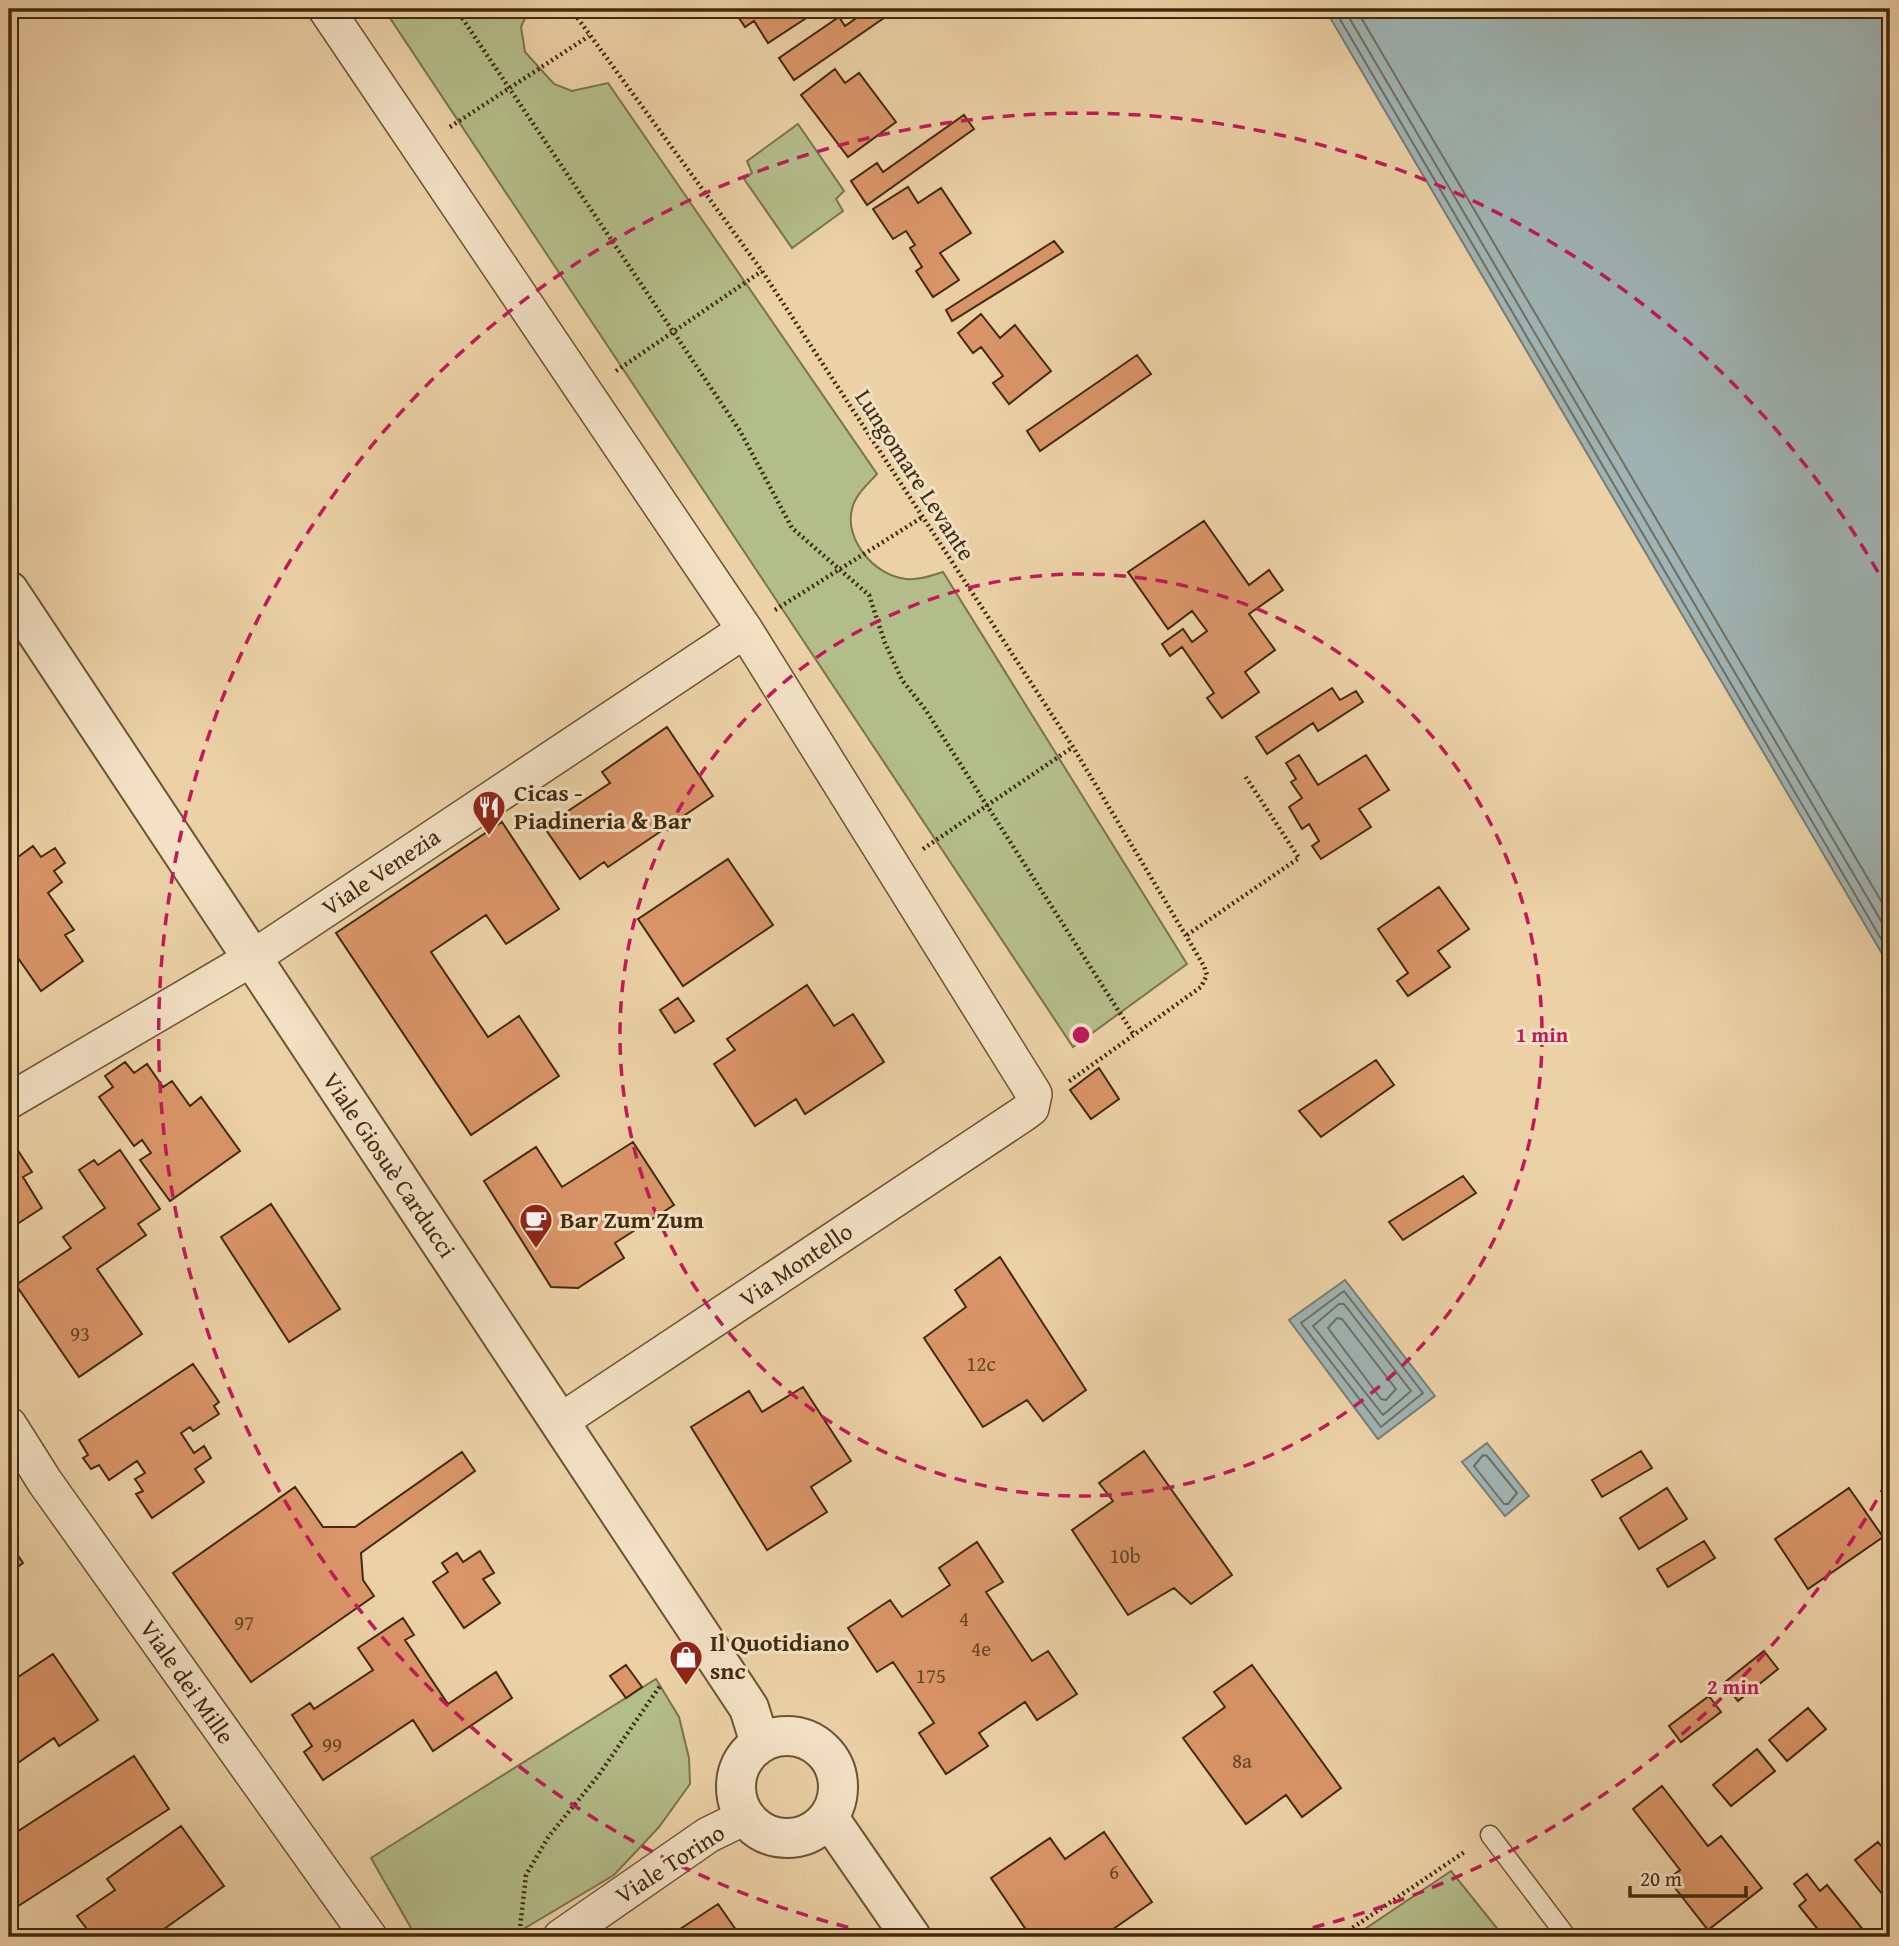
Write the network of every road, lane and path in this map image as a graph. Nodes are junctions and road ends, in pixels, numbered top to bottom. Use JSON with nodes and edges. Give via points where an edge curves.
{"nodes":[{"id":1,"x":326,"y":9,"type":"edge"},
{"id":2,"x":456,"y":9,"type":"edge"},
{"id":3,"x":571,"y":9,"type":"edge"},
{"id":4,"x":589,"y":36,"type":"junction"},
{"id":5,"x":510,"y":87,"type":"junction"},
{"id":6,"x":417,"y":148,"type":"junction"},
{"id":7,"x":762,"y":271,"type":"junction"},
{"id":8,"x":675,"y":331,"type":"junction"},
{"id":9,"x":586,"y":392,"type":"junction"},
{"id":10,"x":921,"y":518,"type":"junction"},
{"id":11,"x":840,"y":569,"type":"junction"},
{"id":12,"x":9,"y":591,"type":"edge"},
{"id":13,"x":745,"y":630,"type":"junction"},
{"id":14,"x":1073,"y":747,"type":"junction"},
{"id":15,"x":1245,"y":776,"type":"dead end"},
{"id":16,"x":985,"y":807,"type":"junction"},
{"id":17,"x":894,"y":869,"type":"junction"},
{"id":18,"x":1187,"y":935,"type":"junction"},
{"id":19,"x":251,"y":959,"type":"junction"},
{"id":20,"x":1134,"y":1035,"type":"junction"},
{"id":21,"x":9,"y":1101,"type":"edge"},
{"id":22,"x":1031,"y":1108,"type":"junction"},
{"id":23,"x":561,"y":1421,"type":"junction"},
{"id":24,"x":9,"y":1424,"type":"edge"},
{"id":25,"x":660,"y":1686,"type":"dead end"},
{"id":26,"x":760,"y":1743,"type":"junction"},
{"id":27,"x":745,"y":1817,"type":"junction"},
{"id":28,"x":829,"y":1818,"type":"junction"},
{"id":29,"x":1490,"y":1835,"type":"joint"},
{"id":30,"x":369,"y":1937,"type":"edge"},
{"id":31,"x":519,"y":1937,"type":"edge"},
{"id":32,"x":561,"y":1937,"type":"edge"},
{"id":33,"x":911,"y":1937,"type":"edge"},
{"id":34,"x":1339,"y":1937,"type":"edge"},
{"id":35,"x":1567,"y":1937,"type":"edge"}],
"edges":[{"from":1,"to":6,"type":"street"},
{"from":2,"to":5,"type":"path"},
{"from":3,"to":4,"type":"path","name":"Lungomare Levante"},
{"from":4,"to":5,"type":"path"},
{"from":4,"to":7,"type":"path","name":"Lungomare Levante"},
{"from":5,"to":6,"type":"path"},
{"from":5,"to":8,"type":"path"},
{"from":6,"to":9,"type":"street"},
{"from":7,"to":8,"type":"path"},
{"from":7,"to":10,"type":"path","name":"Lungomare Levante"},
{"from":8,"to":9,"type":"path"},
{"from":8,"to":11,"type":"path","via":[[740,431],[792,528]]},
{"from":9,"to":13,"type":"street"},
{"from":10,"to":11,"type":"path"},
{"from":10,"to":14,"type":"path","name":"Lungomare Levante"},
{"from":11,"to":13,"type":"path"},
{"from":11,"to":16,"type":"path","via":[[869,595],[902,680]]},
{"from":12,"to":19,"type":"street","name":"Viale Giosuè Carducci"},
{"from":13,"to":17,"type":"street"},
{"from":13,"to":19,"type":"street","name":"Viale Venezia"},
{"from":14,"to":16,"type":"path"},
{"from":14,"to":18,"type":"path","name":"Lungomare Levante"},
{"from":15,"to":18,"type":"path","via":[[1299,858]]},
{"from":16,"to":17,"type":"path"},
{"from":16,"to":20,"type":"path"},
{"from":17,"to":22,"type":"street","via":[[1029,1083],[1034,1094]]},
{"from":18,"to":20,"type":"path","name":"Lungomare Levante","via":[[1208,975],[1201,987]]},
{"from":19,"to":21,"type":"street","name":"Viale Venezia"},
{"from":19,"to":23,"type":"street","name":"Viale Giosuè Carducci"},
{"from":20,"to":22,"type":"path"},
{"from":22,"to":23,"type":"street","name":"Via Montello"},
{"from":23,"to":26,"type":"street","name":"Viale Giosuè Carducci","via":[[749,1708]]},
{"from":24,"to":30,"type":"street","name":"Viale dei Mille","via":[[45,1482]]},
{"from":25,"to":31,"type":"path","via":[[590,1787],[549,1836],[526,1875]]},
{"from":26,"to":27,"type":"street","via":[[744,1757],[736,1776],[736,1797]]},
{"from":26,"to":28,"type":"street","via":[[795,1736],[825,1752],[839,1784]]},
{"from":27,"to":28,"type":"street","via":[[756,1829],[786,1838],[803,1836]]},
{"from":27,"to":32,"type":"street","name":"Viale Torino","via":[[708,1835]]},
{"from":28,"to":33,"type":"street"},
{"from":29,"to":34,"type":"path"},
{"from":29,"to":35,"type":"lane"}]}
